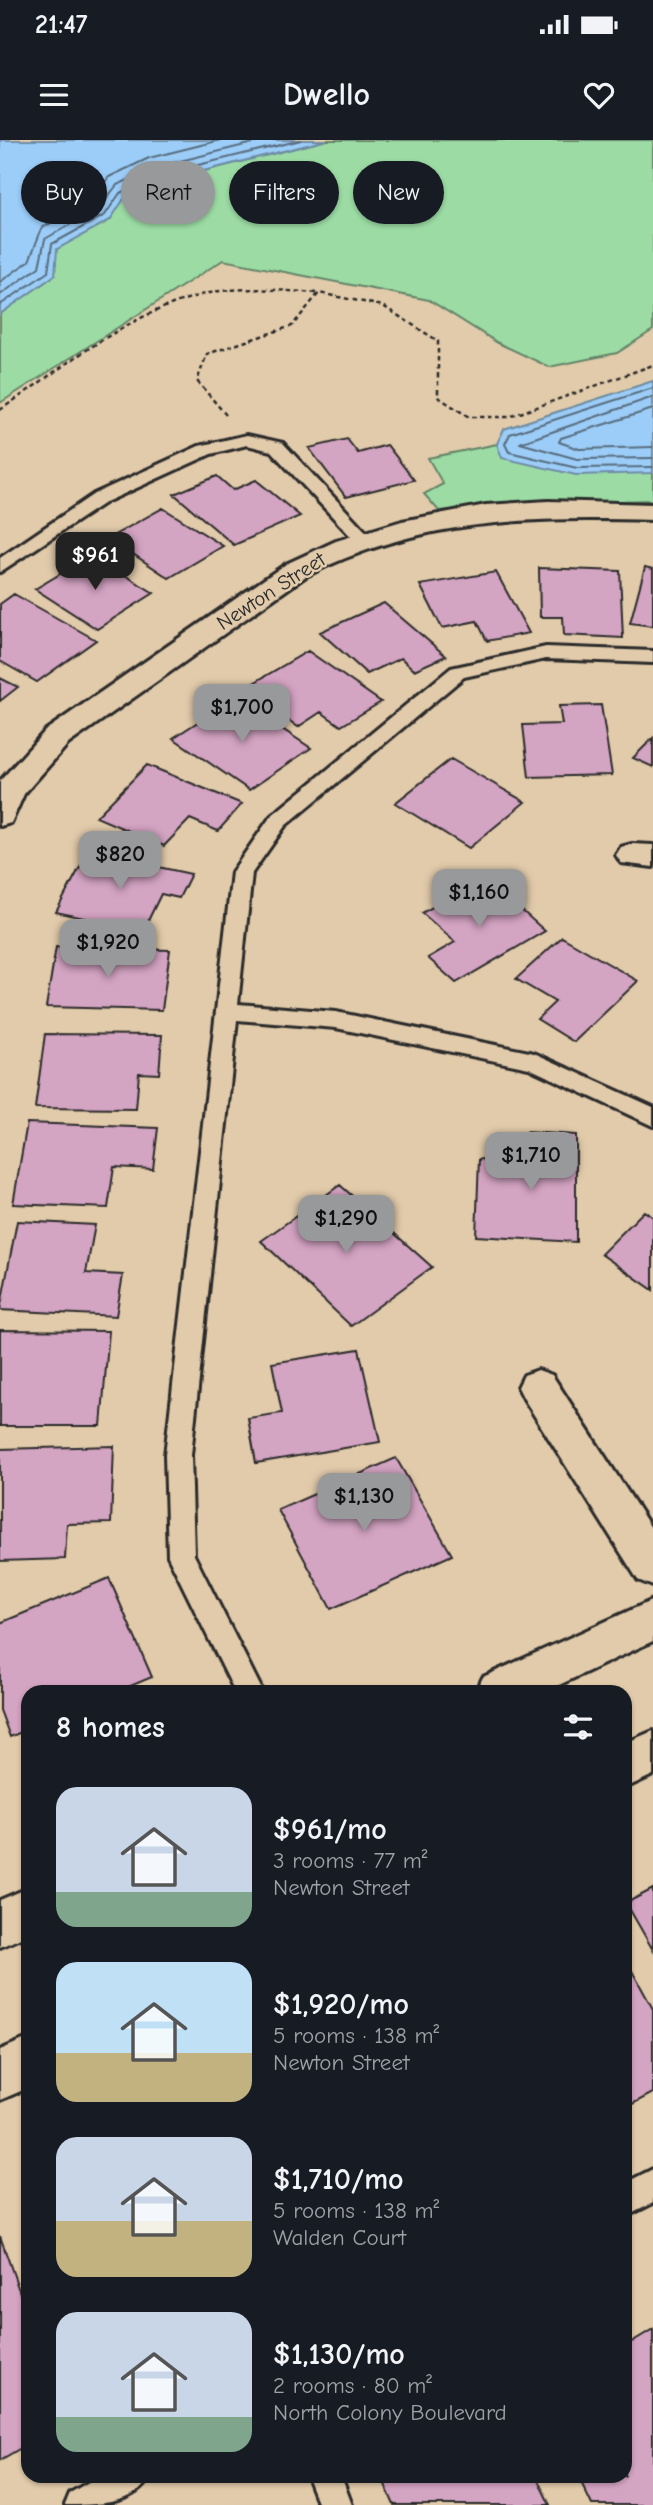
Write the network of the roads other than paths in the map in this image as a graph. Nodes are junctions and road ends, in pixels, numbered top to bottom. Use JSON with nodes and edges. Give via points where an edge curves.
{"nodes":[{"id":1,"x":653,"y":512,"type":"edge"},
{"id":2,"x":365,"y":541,"type":"junction"},
{"id":3,"x":0,"y":566,"type":"edge"},
{"id":4,"x":653,"y":657,"type":"edge"},
{"id":5,"x":0,"y":815,"type":"edge"},
{"id":6,"x":227,"y":1011,"type":"junction"},
{"id":7,"x":653,"y":1117,"type":"edge"},
{"id":8,"x":538,"y":1387,"type":"dead end"},
{"id":9,"x":653,"y":1567,"type":"edge"},
{"id":10,"x":653,"y":1620,"type":"edge"},
{"id":11,"x":246,"y":1685,"type":"edge"},
{"id":12,"x":513,"y":1685,"type":"edge"},
{"id":13,"x":653,"y":1752,"type":"edge"},
{"id":14,"x":632,"y":1762,"type":"edge"},
{"id":15,"x":21,"y":1914,"type":"edge"},
{"id":16,"x":0,"y":1924,"type":"edge"},
{"id":17,"x":21,"y":2066,"type":"edge"},
{"id":18,"x":0,"y":2076,"type":"edge"},
{"id":19,"x":653,"y":2185,"type":"edge"},
{"id":20,"x":632,"y":2197,"type":"edge"},
{"id":21,"x":121,"y":2483,"type":"edge"},
{"id":22,"x":327,"y":2483,"type":"edge"},
{"id":23,"x":82,"y":2505,"type":"edge"},
{"id":24,"x":335,"y":2505,"type":"edge"}],
"edges":[{"from":1,"to":2,"type":"street","name":"Newton Street","via":[[512,511]]},
{"from":2,"to":3,"type":"lane","via":[[277,447],[247,440],[205,450],[100,498]]},
{"from":2,"to":5,"type":"street","name":"Newton Street","via":[[326,553],[296,570],[57,737],[10,790]]},
{"from":4,"to":6,"type":"lane","via":[[546,653],[458,672],[278,821],[242,872]]},
{"from":6,"to":7,"type":"lane","via":[[336,1020],[534,1061]]},
{"from":6,"to":11,"type":"lane","via":[[178,1455],[181,1556]]},
{"from":8,"to":9,"type":"street"},
{"from":10,"to":12,"type":"street"},
{"from":13,"to":14,"type":"street"},
{"from":15,"to":16,"type":"street"},
{"from":17,"to":18,"type":"street"},
{"from":19,"to":20,"type":"lane"},
{"from":21,"to":23,"type":"lane"},
{"from":22,"to":24,"type":"lane"}]}
